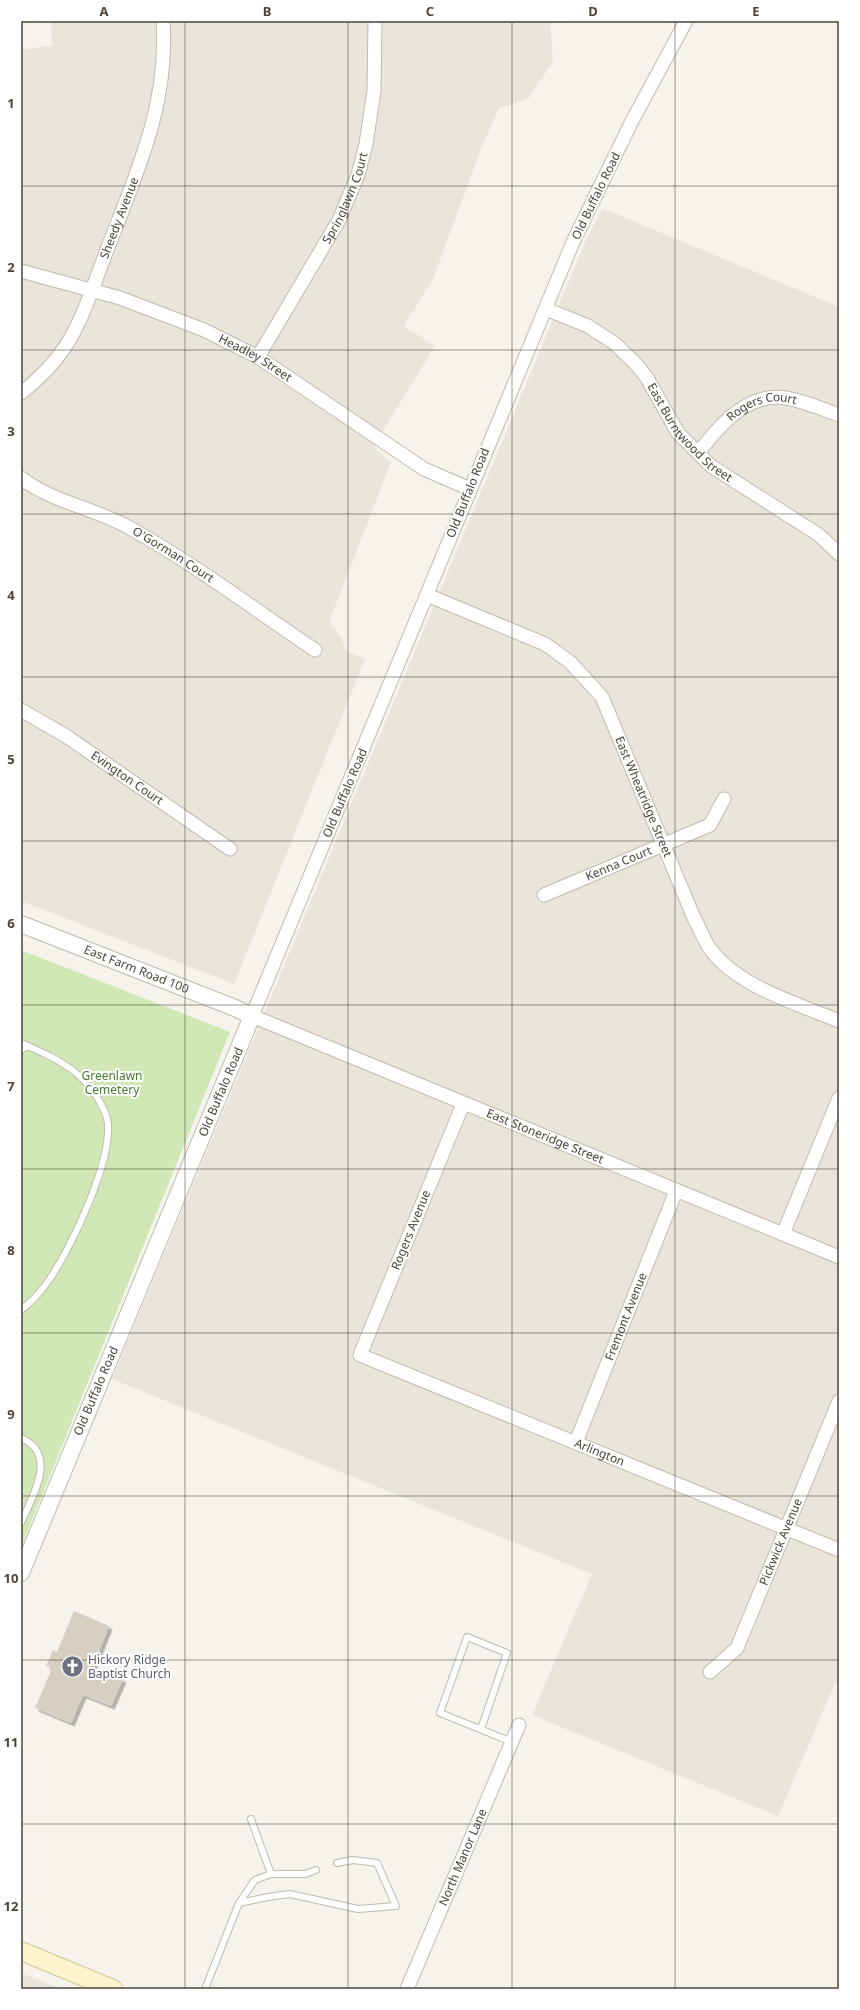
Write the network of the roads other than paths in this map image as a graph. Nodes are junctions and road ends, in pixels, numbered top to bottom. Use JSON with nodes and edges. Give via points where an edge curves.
{"nodes":[{"id":1,"x":162,"y":21,"type":"edge"},
{"id":2,"x":375,"y":21,"type":"edge"},
{"id":3,"x":686,"y":21,"type":"edge"},
{"id":4,"x":21,"y":271,"type":"edge"},
{"id":5,"x":91,"y":290,"type":"junction"},
{"id":6,"x":546,"y":309,"type":"junction"},
{"id":7,"x":258,"y":357,"type":"junction"},
{"id":8,"x":21,"y":393,"type":"edge"},
{"id":9,"x":839,"y":415,"type":"edge"},
{"id":10,"x":698,"y":453,"type":"junction"},
{"id":11,"x":21,"y":478,"type":"edge"},
{"id":12,"x":470,"y":489,"type":"junction"},
{"id":13,"x":839,"y":554,"type":"edge"},
{"id":14,"x":427,"y":595,"type":"junction"},
{"id":15,"x":315,"y":650,"type":"dead end"},
{"id":16,"x":21,"y":710,"type":"edge"},
{"id":17,"x":724,"y":799,"type":"dead end"},
{"id":18,"x":664,"y":845,"type":"junction"},
{"id":19,"x":230,"y":849,"type":"dead end"},
{"id":20,"x":544,"y":895,"type":"dead end"},
{"id":21,"x":21,"y":924,"type":"edge"},
{"id":22,"x":252,"y":1016,"type":"junction"},
{"id":23,"x":839,"y":1020,"type":"edge"},
{"id":24,"x":21,"y":1043,"type":"edge"},
{"id":25,"x":28,"y":1046,"type":"junction"},
{"id":26,"x":21,"y":1050,"type":"edge"},
{"id":27,"x":839,"y":1098,"type":"edge"},
{"id":28,"x":463,"y":1104,"type":"junction"},
{"id":29,"x":676,"y":1192,"type":"junction"},
{"id":30,"x":783,"y":1234,"type":"junction"},
{"id":31,"x":839,"y":1258,"type":"edge"},
{"id":32,"x":21,"y":1310,"type":"edge"},
{"id":33,"x":360,"y":1356,"type":"joint"},
{"id":34,"x":839,"y":1401,"type":"edge"},
{"id":35,"x":21,"y":1438,"type":"edge"},
{"id":36,"x":576,"y":1442,"type":"junction"},
{"id":37,"x":21,"y":1523,"type":"edge"},
{"id":38,"x":787,"y":1528,"type":"junction"},
{"id":39,"x":839,"y":1550,"type":"edge"},
{"id":40,"x":21,"y":1573,"type":"edge"},
{"id":41,"x":710,"y":1672,"type":"dead end"},
{"id":42,"x":519,"y":1725,"type":"dead end"},
{"id":43,"x":481,"y":1729,"type":"junction"},
{"id":44,"x":512,"y":1742,"type":"junction"},
{"id":45,"x":251,"y":1819,"type":"dead end"},
{"id":46,"x":338,"y":1863,"type":"dead end"},
{"id":47,"x":316,"y":1870,"type":"dead end"},
{"id":48,"x":271,"y":1874,"type":"junction"},
{"id":49,"x":239,"y":1903,"type":"junction"},
{"id":50,"x":21,"y":1951,"type":"edge"},
{"id":51,"x":113,"y":1989,"type":"edge"},
{"id":52,"x":205,"y":1989,"type":"edge"},
{"id":53,"x":407,"y":1989,"type":"edge"}],
"edges":[{"from":1,"to":5,"type":"street","name":"Sheedy Avenue","via":[[163,66],[154,121],[143,157]]},
{"from":2,"to":7,"type":"street","name":"Springlawn Court","via":[[374,91],[366,144],[358,175],[339,220]]},
{"from":3,"to":6,"type":"street","name":"Old Buffalo Road","via":[[585,215]]},
{"from":4,"to":5,"type":"street","name":"Headley Street"},
{"from":5,"to":7,"type":"street","name":"Headley Street","via":[[177,318]]},
{"from":5,"to":8,"type":"street","name":"Sheedy Avenue","via":[[64,348],[45,372]]},
{"from":6,"to":10,"type":"street","name":"East Burntwood Street","via":[[588,326],[626,353],[647,378],[678,433]]},
{"from":6,"to":12,"type":"street","name":"Old Buffalo Road"},
{"from":7,"to":12,"type":"street","name":"Headley Street","via":[[424,469]]},
{"from":9,"to":10,"type":"street","name":"Rogers Court","via":[[794,399],[766,399],[747,406],[730,418]]},
{"from":10,"to":13,"type":"street","name":"East Burntwood Street","via":[[725,476],[819,535]]},
{"from":11,"to":15,"type":"street","name":"O'Gorman Court","via":[[42,492],[106,516],[146,537]]},
{"from":12,"to":14,"type":"street","name":"Old Buffalo Road"},
{"from":14,"to":18,"type":"street","name":"East Wheatridge Street","via":[[545,644],[581,672],[602,697]]},
{"from":14,"to":22,"type":"street","name":"Old Buffalo Road"},
{"from":16,"to":19,"type":"street","name":"Evington Court","via":[[66,736]]},
{"from":17,"to":18,"type":"street","name":"Kenna Court","via":[[710,825]]},
{"from":18,"to":20,"type":"street","name":"Kenna Court"},
{"from":18,"to":23,"type":"street","name":"East Wheatridge Street","via":[[694,918],[709,946],[720,958],[754,985]]},
{"from":21,"to":22,"type":"street","name":"East Farm Road 100"},
{"from":22,"to":28,"type":"street","name":"East Stoneridge Street"},
{"from":22,"to":40,"type":"street","name":"Old Buffalo Road"},
{"from":24,"to":25,"type":"lane"},
{"from":25,"to":26,"type":"lane"},
{"from":25,"to":32,"type":"lane","via":[[67,1064],[85,1081],[98,1098],[106,1117],[106,1145],[97,1184],[65,1253],[47,1284]]},
{"from":27,"to":30,"type":"street"},
{"from":28,"to":29,"type":"street","name":"East Stoneridge Street"},
{"from":28,"to":33,"type":"street","name":"Rogers Avenue"},
{"from":29,"to":30,"type":"street","name":"East Stoneridge Street"},
{"from":29,"to":36,"type":"street","name":"Fremont Avenue"},
{"from":30,"to":31,"type":"street","name":"East Stoneridge Street"},
{"from":33,"to":36,"type":"street","name":"Arlington"},
{"from":34,"to":38,"type":"street","name":"Pickwick Avenue"},
{"from":35,"to":37,"type":"lane","via":[[40,1455],[42,1469]]},
{"from":36,"to":38,"type":"street","name":"Arlington"},
{"from":38,"to":39,"type":"street","name":"Arlington"},
{"from":38,"to":41,"type":"street","name":"Pickwick Avenue","via":[[737,1648]]},
{"from":42,"to":44,"type":"street","name":"North Manor Lane"},
{"from":43,"to":43,"type":"lane","via":[[440,1713],[467,1637],[506,1653]]},
{"from":43,"to":44,"type":"lane"},
{"from":44,"to":53,"type":"street","name":"North Manor Lane"},
{"from":45,"to":48,"type":"lane"},
{"from":46,"to":49,"type":"lane","via":[[353,1860],[377,1863],[396,1906],[358,1909],[290,1894]]},
{"from":47,"to":48,"type":"lane","via":[[305,1874]]},
{"from":48,"to":49,"type":"lane","via":[[255,1880]]},
{"from":49,"to":52,"type":"lane"},
{"from":50,"to":51,"type":"main road"}]}
